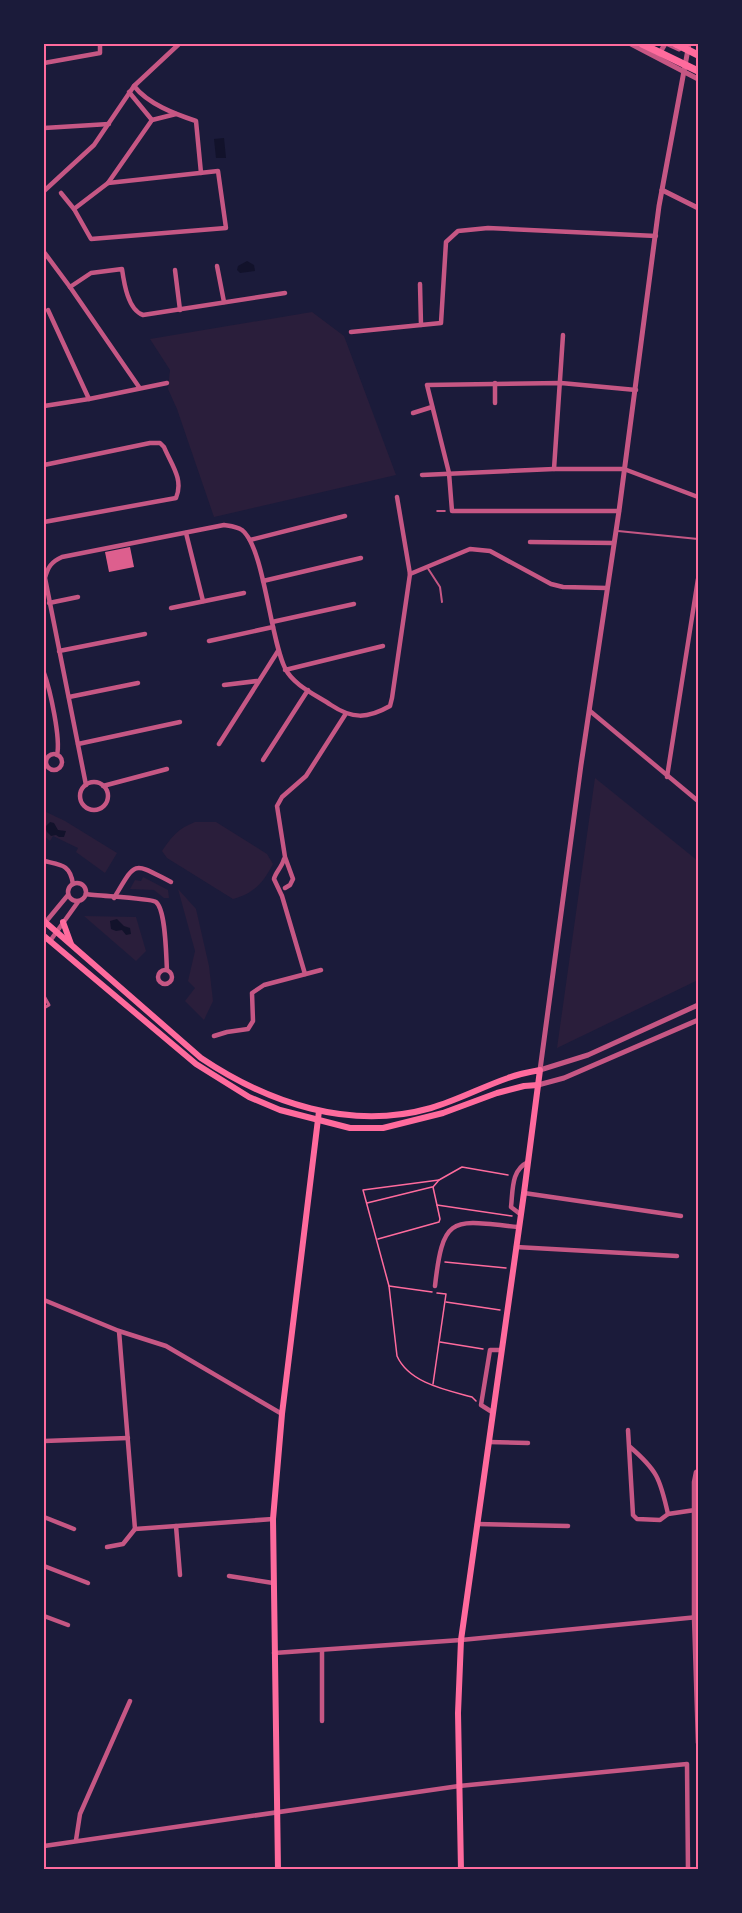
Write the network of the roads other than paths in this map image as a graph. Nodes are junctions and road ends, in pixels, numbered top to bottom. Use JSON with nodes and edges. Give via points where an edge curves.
{"nodes":[{"id":1,"x":100,"y":44,"type":"edge"},
{"id":2,"x":179,"y":44,"type":"edge"},
{"id":3,"x":631,"y":44,"type":"edge"},
{"id":4,"x":642,"y":44,"type":"edge"},
{"id":5,"x":667,"y":44,"type":"edge"},
{"id":6,"x":676,"y":44,"type":"edge"},
{"id":7,"x":687,"y":44,"type":"edge"},
{"id":8,"x":699,"y":55,"type":"edge"},
{"id":9,"x":657,"y":57,"type":"junction"},
{"id":10,"x":44,"y":63,"type":"edge"},
{"id":11,"x":699,"y":71,"type":"edge"},
{"id":12,"x":684,"y":72,"type":"junction"},
{"id":13,"x":699,"y":80,"type":"edge"},
{"id":14,"x":134,"y":86,"type":"junction"},
{"id":15,"x":129,"y":92,"type":"junction"},
{"id":16,"x":176,"y":114,"type":"junction"},
{"id":17,"x":152,"y":120,"type":"junction"},
{"id":18,"x":109,"y":124,"type":"junction"},
{"id":19,"x":44,"y":128,"type":"edge"},
{"id":20,"x":201,"y":173,"type":"junction"},
{"id":21,"x":108,"y":183,"type":"junction"},
{"id":22,"x":45,"y":189,"type":"edge"},
{"id":23,"x":662,"y":190,"type":"junction"},
{"id":24,"x":61,"y":193,"type":"dead end"},
{"id":25,"x":699,"y":208,"type":"edge"},
{"id":26,"x":74,"y":209,"type":"junction"},
{"id":27,"x":656,"y":236,"type":"junction"},
{"id":28,"x":44,"y":252,"type":"edge"},
{"id":29,"x":217,"y":266,"type":"dead end"},
{"id":30,"x":176,"y":270,"type":"dead end"},
{"id":31,"x":420,"y":284,"type":"dead end"},
{"id":32,"x":70,"y":287,"type":"junction"},
{"id":33,"x":285,"y":293,"type":"dead end"},
{"id":34,"x":224,"y":302,"type":"junction"},
{"id":35,"x":48,"y":310,"type":"dead end"},
{"id":36,"x":180,"y":310,"type":"junction"},
{"id":37,"x":421,"y":325,"type":"junction"},
{"id":38,"x":351,"y":332,"type":"dead end"},
{"id":39,"x":563,"y":335,"type":"dead end"},
{"id":40,"x":495,"y":382,"type":"junction"},
{"id":41,"x":167,"y":383,"type":"dead end"},
{"id":42,"x":561,"y":383,"type":"junction"},
{"id":43,"x":139,"y":387,"type":"junction"},
{"id":44,"x":636,"y":390,"type":"junction"},
{"id":45,"x":89,"y":399,"type":"junction"},
{"id":46,"x":495,"y":403,"type":"dead end"},
{"id":47,"x":44,"y":406,"type":"edge"},
{"id":48,"x":432,"y":406,"type":"junction"},
{"id":49,"x":413,"y":413,"type":"dead end"},
{"id":50,"x":44,"y":465,"type":"edge"},
{"id":51,"x":554,"y":469,"type":"junction"},
{"id":52,"x":624,"y":469,"type":"junction"},
{"id":53,"x":449,"y":473,"type":"junction"},
{"id":54,"x":422,"y":475,"type":"dead end"},
{"id":55,"x":398,"y":497,"type":"dead end"},
{"id":56,"x":699,"y":497,"type":"edge"},
{"id":57,"x":619,"y":511,"type":"junction"},
{"id":58,"x":345,"y":516,"type":"dead end"},
{"id":59,"x":44,"y":522,"type":"edge"},
{"id":60,"x":616,"y":531,"type":"junction"},
{"id":61,"x":186,"y":534,"type":"junction"},
{"id":62,"x":699,"y":538,"type":"edge"},
{"id":63,"x":250,"y":540,"type":"junction"},
{"id":64,"x":530,"y":542,"type":"dead end"},
{"id":65,"x":614,"y":543,"type":"junction"},
{"id":66,"x":362,"y":558,"type":"dead end"},
{"id":67,"x":427,"y":567,"type":"junction"},
{"id":68,"x":410,"y":574,"type":"junction"},
{"id":69,"x":699,"y":579,"type":"edge"},
{"id":70,"x":263,"y":581,"type":"junction"},
{"id":71,"x":607,"y":588,"type":"junction"},
{"id":72,"x":244,"y":592,"type":"dead end"},
{"id":73,"x":78,"y":597,"type":"dead end"},
{"id":74,"x":204,"y":601,"type":"junction"},
{"id":75,"x":442,"y":602,"type":"dead end"},
{"id":76,"x":49,"y":603,"type":"junction"},
{"id":77,"x":354,"y":604,"type":"dead end"},
{"id":78,"x":171,"y":608,"type":"dead end"},
{"id":79,"x":272,"y":624,"type":"junction"},
{"id":80,"x":145,"y":634,"type":"dead end"},
{"id":81,"x":209,"y":641,"type":"dead end"},
{"id":82,"x":384,"y":646,"type":"dead end"},
{"id":83,"x":59,"y":651,"type":"junction"},
{"id":84,"x":278,"y":651,"type":"junction"},
{"id":85,"x":285,"y":670,"type":"junction"},
{"id":86,"x":44,"y":673,"type":"edge"},
{"id":87,"x":257,"y":681,"type":"junction"},
{"id":88,"x":138,"y":683,"type":"dead end"},
{"id":89,"x":224,"y":685,"type":"dead end"},
{"id":90,"x":308,"y":690,"type":"junction"},
{"id":91,"x":69,"y":697,"type":"junction"},
{"id":92,"x":590,"y":711,"type":"junction"},
{"id":93,"x":345,"y":715,"type":"junction"},
{"id":94,"x":180,"y":722,"type":"dead end"},
{"id":95,"x":78,"y":744,"type":"junction"},
{"id":96,"x":219,"y":744,"type":"dead end"},
{"id":97,"x":57,"y":754,"type":"junction"},
{"id":98,"x":263,"y":760,"type":"dead end"},
{"id":99,"x":45,"y":762,"type":"edge"},
{"id":100,"x":167,"y":769,"type":"dead end"},
{"id":101,"x":667,"y":777,"type":"junction"},
{"id":102,"x":86,"y":785,"type":"junction"},
{"id":103,"x":103,"y":786,"type":"junction"},
{"id":104,"x":699,"y":801,"type":"edge"},
{"id":105,"x":285,"y":857,"type":"junction"},
{"id":106,"x":44,"y":861,"type":"edge"},
{"id":107,"x":281,"y":870,"type":"junction"},
{"id":108,"x":289,"y":872,"type":"junction"},
{"id":109,"x":171,"y":882,"type":"dead end"},
{"id":110,"x":73,"y":884,"type":"junction"},
{"id":111,"x":277,"y":885,"type":"junction"},
{"id":112,"x":285,"y":888,"type":"junction"},
{"id":113,"x":86,"y":894,"type":"junction"},
{"id":114,"x":68,"y":895,"type":"junction"},
{"id":115,"x":282,"y":896,"type":"junction"},
{"id":116,"x":114,"y":898,"type":"junction"},
{"id":117,"x":78,"y":902,"type":"junction"},
{"id":118,"x":44,"y":922,"type":"edge"},
{"id":119,"x":63,"y":922,"type":"junction"},
{"id":120,"x":57,"y":932,"type":"junction"},
{"id":121,"x":44,"y":936,"type":"edge"},
{"id":122,"x":50,"y":941,"type":"junction"},
{"id":123,"x":71,"y":944,"type":"junction"},
{"id":124,"x":167,"y":970,"type":"dead end"},
{"id":125,"x":321,"y":970,"type":"dead end"},
{"id":126,"x":305,"y":974,"type":"junction"},
{"id":127,"x":44,"y":996,"type":"edge"},
{"id":128,"x":699,"y":1005,"type":"edge"},
{"id":129,"x":44,"y":1008,"type":"edge"},
{"id":130,"x":699,"y":1020,"type":"edge"},
{"id":131,"x":214,"y":1036,"type":"dead end"},
{"id":132,"x":540,"y":1070,"type":"junction"},
{"id":133,"x":538,"y":1085,"type":"junction"},
{"id":134,"x":282,"y":1101,"type":"junction"},
{"id":135,"x":280,"y":1110,"type":"junction"},
{"id":136,"x":319,"y":1111,"type":"junction"},
{"id":137,"x":318,"y":1120,"type":"junction"},
{"id":138,"x":528,"y":1162,"type":"junction"},
{"id":139,"x":524,"y":1193,"type":"junction"},
{"id":140,"x":520,"y":1216,"type":"junction"},
{"id":141,"x":681,"y":1216,"type":"dead end"},
{"id":142,"x":518,"y":1227,"type":"junction"},
{"id":143,"x":516,"y":1247,"type":"junction"},
{"id":144,"x":677,"y":1256,"type":"dead end"},
{"id":145,"x":435,"y":1286,"type":"dead end"},
{"id":146,"x":44,"y":1300,"type":"edge"},
{"id":147,"x":119,"y":1331,"type":"junction"},
{"id":148,"x":501,"y":1350,"type":"junction"},
{"id":149,"x":492,"y":1412,"type":"junction"},
{"id":150,"x":282,"y":1414,"type":"junction"},
{"id":151,"x":627,"y":1430,"type":"dead end"},
{"id":152,"x":128,"y":1438,"type":"junction"},
{"id":153,"x":44,"y":1441,"type":"edge"},
{"id":154,"x":489,"y":1442,"type":"junction"},
{"id":155,"x":528,"y":1443,"type":"dead end"},
{"id":156,"x":629,"y":1446,"type":"junction"},
{"id":157,"x":642,"y":1457,"type":"junction"},
{"id":158,"x":630,"y":1466,"type":"junction"},
{"id":159,"x":697,"y":1472,"type":"edge"},
{"id":160,"x":694,"y":1510,"type":"junction"},
{"id":161,"x":668,"y":1514,"type":"junction"},
{"id":162,"x":44,"y":1517,"type":"edge"},
{"id":163,"x":273,"y":1519,"type":"junction"},
{"id":164,"x":477,"y":1524,"type":"junction"},
{"id":165,"x":176,"y":1526,"type":"junction"},
{"id":166,"x":568,"y":1526,"type":"dead end"},
{"id":167,"x":74,"y":1529,"type":"dead end"},
{"id":168,"x":135,"y":1529,"type":"junction"},
{"id":169,"x":697,"y":1542,"type":"edge"},
{"id":170,"x":107,"y":1547,"type":"dead end"},
{"id":171,"x":44,"y":1566,"type":"edge"},
{"id":172,"x":180,"y":1575,"type":"dead end"},
{"id":173,"x":229,"y":1575,"type":"dead end"},
{"id":174,"x":88,"y":1583,"type":"dead end"},
{"id":175,"x":273,"y":1583,"type":"junction"},
{"id":176,"x":44,"y":1616,"type":"edge"},
{"id":177,"x":696,"y":1618,"type":"edge"},
{"id":178,"x":68,"y":1625,"type":"dead end"},
{"id":179,"x":461,"y":1640,"type":"junction"},
{"id":180,"x":322,"y":1651,"type":"junction"},
{"id":181,"x":274,"y":1653,"type":"junction"},
{"id":182,"x":130,"y":1701,"type":"dead end"},
{"id":183,"x":322,"y":1721,"type":"dead end"},
{"id":184,"x":699,"y":1743,"type":"edge"},
{"id":185,"x":459,"y":1786,"type":"junction"},
{"id":186,"x":276,"y":1813,"type":"junction"},
{"id":187,"x":76,"y":1840,"type":"junction"},
{"id":188,"x":44,"y":1846,"type":"edge"},
{"id":189,"x":278,"y":1869,"type":"edge"},
{"id":190,"x":461,"y":1869,"type":"edge"},
{"id":191,"x":688,"y":1869,"type":"edge"}],
"edges":[{"from":1,"to":10,"type":"street","via":[[100,53]]},
{"from":2,"to":14,"type":"street"},
{"from":3,"to":9,"type":"street"},
{"from":4,"to":11,"type":"main road"},
{"from":5,"to":7,"type":"street","via":[[679,49]]},
{"from":5,"to":9,"type":"street"},
{"from":6,"to":8,"type":"main road"},
{"from":7,"to":12,"type":"street"},
{"from":9,"to":12,"type":"street"},
{"from":12,"to":13,"type":"street"},
{"from":12,"to":23,"type":"street"},
{"from":14,"to":15,"type":"street"},
{"from":14,"to":16,"type":"street"},
{"from":15,"to":17,"type":"street"},
{"from":15,"to":18,"type":"street"},
{"from":16,"to":17,"type":"street"},
{"from":16,"to":20,"type":"street","via":[[196,121]]},
{"from":17,"to":21,"type":"street"},
{"from":18,"to":19,"type":"street"},
{"from":18,"to":22,"type":"street","via":[[94,145]]},
{"from":20,"to":21,"type":"street"},
{"from":20,"to":26,"type":"street","via":[[218,171],[226,228],[90,239]]},
{"from":21,"to":26,"type":"street"},
{"from":23,"to":25,"type":"street"},
{"from":23,"to":27,"type":"street"},
{"from":24,"to":26,"type":"street"},
{"from":27,"to":37,"type":"street","via":[[488,228],[458,231],[446,242],[441,323]]},
{"from":27,"to":44,"type":"street"},
{"from":28,"to":32,"type":"street"},
{"from":29,"to":34,"type":"street"},
{"from":30,"to":36,"type":"street"},
{"from":31,"to":37,"type":"street"},
{"from":32,"to":36,"type":"street","via":[[91,273],[122,269],[136,312],[146,315]]},
{"from":32,"to":43,"type":"street"},
{"from":33,"to":34,"type":"street"},
{"from":34,"to":36,"type":"street"},
{"from":35,"to":45,"type":"street"},
{"from":37,"to":38,"type":"street"},
{"from":39,"to":42,"type":"street"},
{"from":40,"to":42,"type":"street"},
{"from":40,"to":46,"type":"street"},
{"from":40,"to":48,"type":"street","via":[[427,385]]},
{"from":41,"to":43,"type":"street"},
{"from":42,"to":44,"type":"street"},
{"from":42,"to":51,"type":"street"},
{"from":43,"to":45,"type":"street"},
{"from":44,"to":52,"type":"street"},
{"from":45,"to":47,"type":"street"},
{"from":48,"to":49,"type":"street"},
{"from":48,"to":53,"type":"street"},
{"from":50,"to":59,"type":"street","via":[[160,443],[180,488],[176,498]]},
{"from":51,"to":52,"type":"street"},
{"from":51,"to":53,"type":"street"},
{"from":52,"to":56,"type":"street"},
{"from":52,"to":57,"type":"street"},
{"from":53,"to":54,"type":"street"},
{"from":53,"to":57,"type":"street","via":[[452,511]]},
{"from":55,"to":68,"type":"street"},
{"from":57,"to":60,"type":"street"},
{"from":58,"to":63,"type":"street"},
{"from":60,"to":62,"type":"lane"},
{"from":60,"to":65,"type":"street"},
{"from":61,"to":63,"type":"street","via":[[224,525],[242,530]]},
{"from":61,"to":74,"type":"street"},
{"from":61,"to":76,"type":"street","via":[[54,561],[45,578]]},
{"from":63,"to":70,"type":"street"},
{"from":64,"to":65,"type":"street"},
{"from":65,"to":71,"type":"street"},
{"from":66,"to":70,"type":"street"},
{"from":67,"to":68,"type":"street"},
{"from":67,"to":71,"type":"street","via":[[479,549],[490,551],[551,584]]},
{"from":67,"to":75,"type":"lane","via":[[440,587]]},
{"from":68,"to":93,"type":"street","via":[[390,706],[369,715]]},
{"from":69,"to":101,"type":"street"},
{"from":70,"to":79,"type":"street"},
{"from":71,"to":92,"type":"street"},
{"from":72,"to":74,"type":"street"},
{"from":73,"to":76,"type":"street"},
{"from":74,"to":78,"type":"street"},
{"from":76,"to":83,"type":"street"},
{"from":77,"to":79,"type":"street"},
{"from":79,"to":81,"type":"street"},
{"from":79,"to":84,"type":"street"},
{"from":80,"to":83,"type":"street"},
{"from":82,"to":85,"type":"street"},
{"from":83,"to":91,"type":"street"},
{"from":84,"to":85,"type":"street"},
{"from":84,"to":87,"type":"street"},
{"from":85,"to":90,"type":"street"},
{"from":86,"to":97,"type":"street","via":[[59,744]]},
{"from":87,"to":89,"type":"street"},
{"from":87,"to":96,"type":"street"},
{"from":88,"to":91,"type":"street"},
{"from":90,"to":93,"type":"street"},
{"from":90,"to":98,"type":"street"},
{"from":91,"to":95,"type":"street"},
{"from":92,"to":101,"type":"street"},
{"from":92,"to":132,"type":"street"},
{"from":93,"to":105,"type":"street","via":[[306,776],[277,806]]},
{"from":94,"to":95,"type":"street"},
{"from":95,"to":102,"type":"street"},
{"from":97,"to":99,"type":"street","via":[[50,755]]},
{"from":97,"to":99,"type":"street","via":[[62,763],[58,769]]},
{"from":100,"to":103,"type":"street"},
{"from":101,"to":104,"type":"street"},
{"from":102,"to":103,"type":"street"},
{"from":102,"to":103,"type":"street","via":[[80,798],[92,810],[107,802]]},
{"from":105,"to":107,"type":"street"},
{"from":105,"to":108,"type":"street"},
{"from":106,"to":110,"type":"street","via":[[64,866],[71,873]]},
{"from":107,"to":108,"type":"street"},
{"from":107,"to":111,"type":"street","via":[[275,876]]},
{"from":108,"to":112,"type":"street","via":[[292,882]]},
{"from":109,"to":116,"type":"street","via":[[136,867]]},
{"from":110,"to":113,"type":"street","via":[[81,884]]},
{"from":110,"to":114,"type":"street"},
{"from":111,"to":112,"type":"street"},
{"from":111,"to":115,"type":"street"},
{"from":112,"to":115,"type":"street"},
{"from":113,"to":116,"type":"street"},
{"from":113,"to":117,"type":"street"},
{"from":114,"to":117,"type":"street"},
{"from":114,"to":118,"type":"street"},
{"from":115,"to":126,"type":"street"},
{"from":116,"to":124,"type":"street","via":[[148,898],[157,902],[162,911]]},
{"from":117,"to":119,"type":"street"},
{"from":118,"to":120,"type":"main road"},
{"from":119,"to":120,"type":"street"},
{"from":119,"to":123,"type":"main road"},
{"from":120,"to":122,"type":"street"},
{"from":120,"to":123,"type":"main road"},
{"from":121,"to":122,"type":"main road"},
{"from":122,"to":135,"type":"main road","via":[[196,1064],[249,1097]]},
{"from":123,"to":134,"type":"main road","via":[[201,1058]]},
{"from":125,"to":126,"type":"street"},
{"from":126,"to":131,"type":"street","via":[[264,985],[252,993],[252,1021],[248,1029]]},
{"from":127,"to":129,"type":"street","via":[[49,1005]]},
{"from":128,"to":132,"type":"street","via":[[588,1055]]},
{"from":130,"to":133,"type":"street"},
{"from":132,"to":133,"type":"main road"},
{"from":132,"to":136,"type":"main road","via":[[510,1077],[429,1109],[380,1117]]},
{"from":133,"to":137,"type":"main road","via":[[497,1093],[443,1113],[383,1128],[350,1128]]},
{"from":133,"to":138,"type":"main road"},
{"from":134,"to":135,"type":"main road"},
{"from":134,"to":136,"type":"main road"},
{"from":135,"to":137,"type":"main road"},
{"from":136,"to":137,"type":"main road"},
{"from":137,"to":150,"type":"main road"},
{"from":138,"to":139,"type":"main road"},
{"from":138,"to":140,"type":"street","via":[[519,1166],[515,1176],[511,1207]]},
{"from":139,"to":140,"type":"main road"},
{"from":139,"to":141,"type":"street"},
{"from":140,"to":142,"type":"main road"},
{"from":142,"to":143,"type":"main road"},
{"from":142,"to":145,"type":"street","via":[[458,1224],[442,1242]]},
{"from":143,"to":144,"type":"street"},
{"from":143,"to":148,"type":"main road"},
{"from":146,"to":147,"type":"street"},
{"from":147,"to":150,"type":"street","via":[[166,1346]]},
{"from":147,"to":152,"type":"street"},
{"from":148,"to":149,"type":"main road"},
{"from":148,"to":149,"type":"street","via":[[490,1350],[481,1405]]},
{"from":149,"to":154,"type":"main road"},
{"from":150,"to":163,"type":"main road"},
{"from":151,"to":156,"type":"street"},
{"from":152,"to":153,"type":"street"},
{"from":152,"to":168,"type":"street"},
{"from":154,"to":155,"type":"street"},
{"from":154,"to":164,"type":"main road"},
{"from":156,"to":157,"type":"street"},
{"from":156,"to":158,"type":"street"},
{"from":157,"to":158,"type":"street"},
{"from":157,"to":161,"type":"street","via":[[662,1483]]},
{"from":158,"to":161,"type":"street","via":[[633,1515],[637,1519],[660,1520]]},
{"from":159,"to":160,"type":"street"},
{"from":160,"to":161,"type":"street"},
{"from":160,"to":169,"type":"street"},
{"from":162,"to":167,"type":"street"},
{"from":163,"to":165,"type":"street"},
{"from":163,"to":175,"type":"main road"},
{"from":164,"to":166,"type":"street"},
{"from":164,"to":179,"type":"main road"},
{"from":165,"to":168,"type":"street"},
{"from":165,"to":172,"type":"street"},
{"from":168,"to":170,"type":"street","via":[[123,1544]]},
{"from":169,"to":177,"type":"street"},
{"from":171,"to":174,"type":"street"},
{"from":173,"to":175,"type":"street"},
{"from":175,"to":181,"type":"main road"},
{"from":176,"to":178,"type":"street"},
{"from":177,"to":179,"type":"street"},
{"from":177,"to":184,"type":"street"},
{"from":179,"to":180,"type":"street"},
{"from":179,"to":185,"type":"main road"},
{"from":180,"to":181,"type":"street"},
{"from":180,"to":183,"type":"street"},
{"from":181,"to":186,"type":"main road"},
{"from":182,"to":187,"type":"street","via":[[80,1814]]},
{"from":185,"to":186,"type":"street"},
{"from":185,"to":190,"type":"main road"},
{"from":185,"to":191,"type":"street","via":[[687,1764]]},
{"from":186,"to":187,"type":"street"},
{"from":186,"to":189,"type":"main road"},
{"from":187,"to":188,"type":"street"}]}
